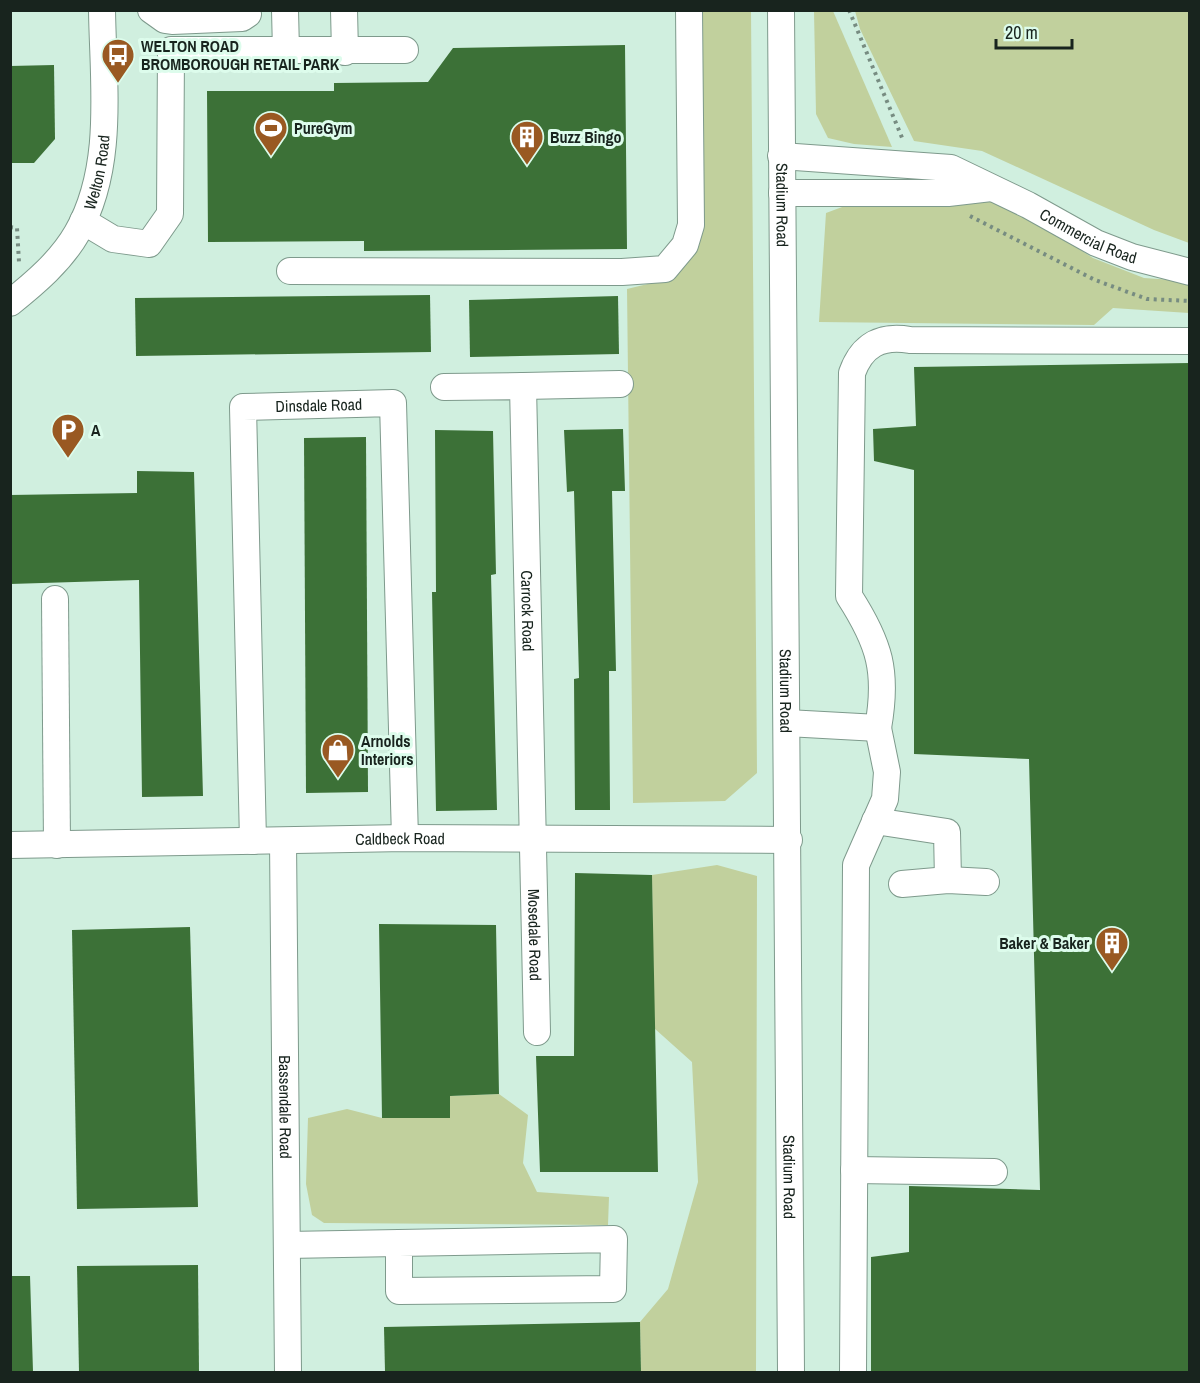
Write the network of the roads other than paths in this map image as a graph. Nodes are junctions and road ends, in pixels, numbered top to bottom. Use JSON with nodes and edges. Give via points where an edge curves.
{"nodes":[{"id":1,"x":102,"y":10,"type":"edge"},
{"id":2,"x":151,"y":10,"type":"edge"},
{"id":3,"x":285,"y":10,"type":"edge"},
{"id":4,"x":344,"y":10,"type":"edge"},
{"id":5,"x":689,"y":10,"type":"edge"},
{"id":6,"x":781,"y":10,"type":"edge"},
{"id":7,"x":248,"y":14,"type":"dead end"},
{"id":8,"x":405,"y":50,"type":"dead end"},
{"id":9,"x":286,"y":51,"type":"junction"},
{"id":10,"x":345,"y":52,"type":"junction"},
{"id":11,"x":782,"y":156,"type":"junction"},
{"id":12,"x":991,"y":188,"type":"junction"},
{"id":13,"x":782,"y":193,"type":"junction"},
{"id":14,"x":83,"y":221,"type":"junction"},
{"id":15,"x":290,"y":272,"type":"dead end"},
{"id":16,"x":1190,"y":272,"type":"edge"},
{"id":17,"x":10,"y":303,"type":"edge"},
{"id":18,"x":1190,"y":341,"type":"edge"},
{"id":19,"x":620,"y":384,"type":"dead end"},
{"id":20,"x":523,"y":386,"type":"junction"},
{"id":21,"x":444,"y":387,"type":"dead end"},
{"id":22,"x":55,"y":599,"type":"dead end"},
{"id":23,"x":787,"y":723,"type":"junction"},
{"id":24,"x":878,"y":728,"type":"junction"},
{"id":25,"x":875,"y":821,"type":"junction"},
{"id":26,"x":405,"y":838,"type":"junction"},
{"id":27,"x":531,"y":838,"type":"junction"},
{"id":28,"x":789,"y":840,"type":"junction"},
{"id":29,"x":253,"y":841,"type":"junction"},
{"id":30,"x":283,"y":841,"type":"junction"},
{"id":31,"x":57,"y":845,"type":"junction"},
{"id":32,"x":10,"y":846,"type":"edge"},
{"id":33,"x":948,"y":880,"type":"junction"},
{"id":34,"x":987,"y":882,"type":"dead end"},
{"id":35,"x":902,"y":884,"type":"dead end"},
{"id":36,"x":537,"y":1032,"type":"dead end"},
{"id":37,"x":854,"y":1170,"type":"junction"},
{"id":38,"x":994,"y":1172,"type":"dead end"},
{"id":39,"x":399,"y":1243,"type":"junction"},
{"id":40,"x":287,"y":1245,"type":"junction"},
{"id":41,"x":288,"y":1372,"type":"edge"},
{"id":42,"x":791,"y":1372,"type":"edge"},
{"id":43,"x":853,"y":1372,"type":"edge"}],
"edges":[{"from":1,"to":14,"type":"street","name":"Welton Road","via":[[104,134]]},
{"from":2,"to":7,"type":"street","via":[[172,21],[242,18]]},
{"from":3,"to":9,"type":"street"},
{"from":4,"to":10,"type":"street"},
{"from":5,"to":15,"type":"street","via":[[691,225],[685,245],[665,269]]},
{"from":6,"to":11,"type":"street","name":"Stadium Road"},
{"from":8,"to":10,"type":"street"},
{"from":9,"to":10,"type":"street"},
{"from":9,"to":14,"type":"street","via":[[171,50],[170,214],[149,244],[113,239]]},
{"from":11,"to":12,"type":"street","name":"Commercial Road","via":[[951,168]]},
{"from":11,"to":13,"type":"street","name":"Stadium Road"},
{"from":12,"to":13,"type":"street","via":[[948,193]]},
{"from":12,"to":16,"type":"street","name":"Commercial Road","via":[[1096,243],[1132,258]]},
{"from":13,"to":23,"type":"street","name":"Stadium Road"},
{"from":14,"to":17,"type":"street","name":"Welton Road","via":[[40,279]]},
{"from":18,"to":24,"type":"street","via":[[895,337],[867,347],[857,359],[852,373],[849,596],[868,626],[880,660],[884,696]]},
{"from":19,"to":20,"type":"street"},
{"from":20,"to":21,"type":"street"},
{"from":20,"to":27,"type":"street","name":"Carrock Road"},
{"from":22,"to":31,"type":"street"},
{"from":23,"to":24,"type":"street"},
{"from":23,"to":28,"type":"street","name":"Stadium Road"},
{"from":24,"to":25,"type":"street","via":[[887,772],[885,800]]},
{"from":25,"to":33,"type":"street","via":[[947,832]]},
{"from":25,"to":37,"type":"street","via":[[856,865]]},
{"from":26,"to":27,"type":"street","name":"Caldbeck Road"},
{"from":26,"to":29,"type":"street","name":"Dinsdale Road","via":[[393,403],[243,407]]},
{"from":26,"to":30,"type":"street","name":"Caldbeck Road"},
{"from":27,"to":28,"type":"street","name":"Caldbeck Road"},
{"from":27,"to":36,"type":"street","name":"Mosedale Road"},
{"from":28,"to":42,"type":"street","name":"Stadium Road"},
{"from":29,"to":30,"type":"street","name":"Caldbeck Road"},
{"from":29,"to":31,"type":"street","name":"Caldbeck Road"},
{"from":30,"to":40,"type":"street","name":"Bassendale Road"},
{"from":31,"to":32,"type":"street","name":"Caldbeck Road"},
{"from":33,"to":34,"type":"street"},
{"from":33,"to":35,"type":"street"},
{"from":37,"to":38,"type":"street"},
{"from":37,"to":43,"type":"street"},
{"from":39,"to":39,"type":"street","via":[[614,1239],[613,1289],[399,1291]]},
{"from":39,"to":40,"type":"street"},
{"from":40,"to":41,"type":"street","name":"Bassendale Road"}]}
